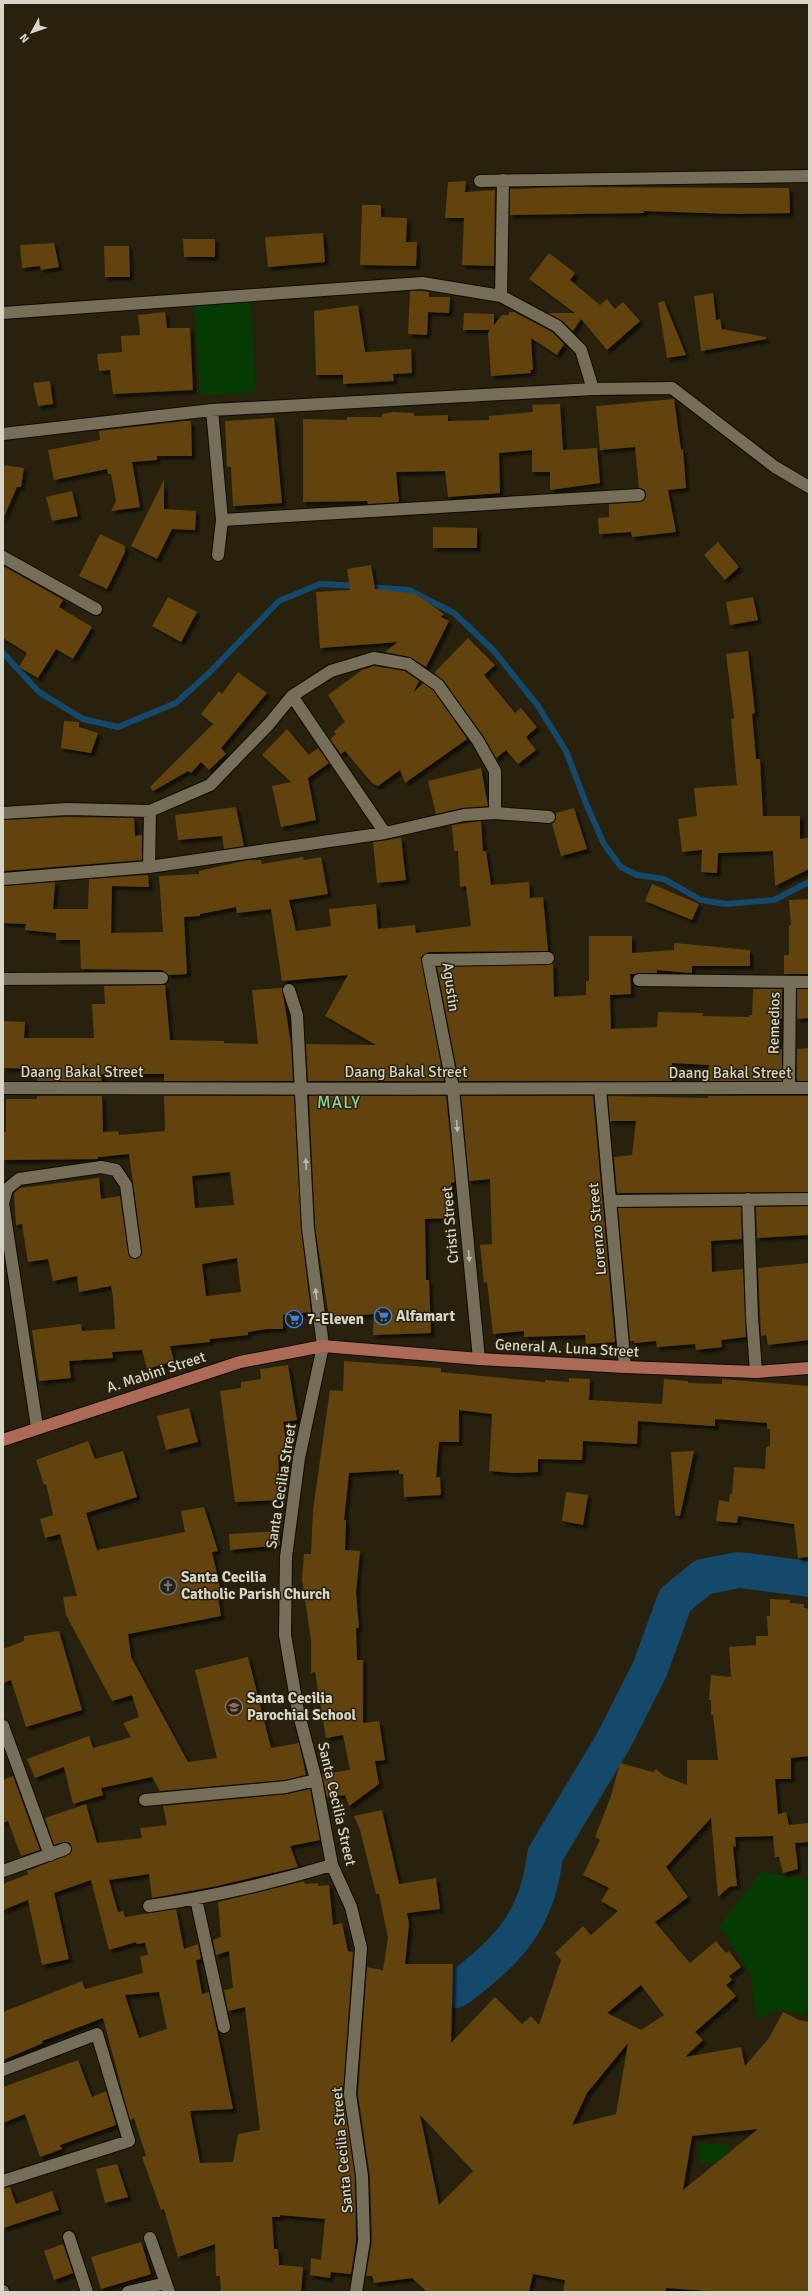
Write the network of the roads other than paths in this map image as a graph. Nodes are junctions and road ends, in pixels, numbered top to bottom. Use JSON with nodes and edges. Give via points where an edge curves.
{"nodes":[{"id":1,"x":809,"y":176,"type":"edge"},
{"id":2,"x":503,"y":180,"type":"junction"},
{"id":3,"x":480,"y":181,"type":"dead end"},
{"id":4,"x":501,"y":296,"type":"junction"},
{"id":5,"x":3,"y":313,"type":"edge"},
{"id":6,"x":594,"y":389,"type":"junction"},
{"id":7,"x":212,"y":410,"type":"junction"},
{"id":8,"x":3,"y":434,"type":"edge"},
{"id":9,"x":809,"y":487,"type":"edge"},
{"id":10,"x":639,"y":496,"type":"dead end"},
{"id":11,"x":222,"y":520,"type":"junction"},
{"id":12,"x":218,"y":555,"type":"dead end"},
{"id":13,"x":3,"y":557,"type":"edge"},
{"id":14,"x":96,"y":609,"type":"dead end"},
{"id":15,"x":292,"y":696,"type":"junction"},
{"id":16,"x":150,"y":811,"type":"junction"},
{"id":17,"x":3,"y":813,"type":"edge"},
{"id":18,"x":495,"y":813,"type":"junction"},
{"id":19,"x":549,"y":817,"type":"dead end"},
{"id":20,"x":385,"y":833,"type":"junction"},
{"id":21,"x":149,"y":867,"type":"junction"},
{"id":22,"x":3,"y":879,"type":"edge"},
{"id":23,"x":548,"y":958,"type":"dead end"},
{"id":24,"x":162,"y":978,"type":"dead end"},
{"id":25,"x":3,"y":979,"type":"edge"},
{"id":26,"x":639,"y":980,"type":"dead end"},
{"id":27,"x":790,"y":982,"type":"junction"},
{"id":28,"x":809,"y":982,"type":"edge"},
{"id":29,"x":289,"y":990,"type":"dead end"},
{"id":30,"x":3,"y":1088,"type":"edge"},
{"id":31,"x":302,"y":1088,"type":"junction"},
{"id":32,"x":453,"y":1088,"type":"junction"},
{"id":33,"x":789,"y":1088,"type":"junction"},
{"id":34,"x":809,"y":1088,"type":"edge"},
{"id":35,"x":600,"y":1089,"type":"junction"},
{"id":36,"x":748,"y":1199,"type":"junction"},
{"id":37,"x":809,"y":1199,"type":"edge"},
{"id":38,"x":610,"y":1201,"type":"junction"},
{"id":39,"x":135,"y":1252,"type":"dead end"},
{"id":40,"x":323,"y":1346,"type":"junction"},
{"id":41,"x":479,"y":1359,"type":"junction"},
{"id":42,"x":625,"y":1367,"type":"junction"},
{"id":43,"x":809,"y":1368,"type":"edge"},
{"id":44,"x":756,"y":1372,"type":"junction"},
{"id":45,"x":37,"y":1428,"type":"junction"},
{"id":46,"x":3,"y":1440,"type":"edge"},
{"id":47,"x":3,"y":1726,"type":"edge"},
{"id":48,"x":316,"y":1780,"type":"junction"},
{"id":49,"x":145,"y":1800,"type":"dead end"},
{"id":50,"x":65,"y":1849,"type":"dead end"},
{"id":51,"x":50,"y":1855,"type":"junction"},
{"id":52,"x":332,"y":1865,"type":"junction"},
{"id":53,"x":3,"y":1871,"type":"edge"},
{"id":54,"x":196,"y":1899,"type":"junction"},
{"id":55,"x":149,"y":1906,"type":"dead end"},
{"id":56,"x":224,"y":2026,"type":"dead end"},
{"id":57,"x":3,"y":2070,"type":"edge"},
{"id":58,"x":3,"y":2181,"type":"edge"},
{"id":59,"x":69,"y":2237,"type":"dead end"},
{"id":60,"x":150,"y":2238,"type":"dead end"},
{"id":61,"x":168,"y":2287,"type":"edge"},
{"id":62,"x":87,"y":2292,"type":"edge"},
{"id":63,"x":128,"y":2292,"type":"edge"},
{"id":64,"x":356,"y":2292,"type":"edge"}],
"edges":[{"from":1,"to":2,"type":"street"},
{"from":2,"to":3,"type":"street"},
{"from":2,"to":4,"type":"street"},
{"from":4,"to":5,"type":"street","via":[[422,283]]},
{"from":4,"to":6,"type":"street","via":[[557,326],[581,350]]},
{"from":6,"to":7,"type":"street"},
{"from":6,"to":9,"type":"street","via":[[672,388],[775,467]]},
{"from":7,"to":8,"type":"street"},
{"from":7,"to":11,"type":"street"},
{"from":10,"to":11,"type":"street"},
{"from":11,"to":12,"type":"street"},
{"from":13,"to":14,"type":"street"},
{"from":15,"to":16,"type":"street","via":[[264,729],[210,784]]},
{"from":15,"to":18,"type":"street","via":[[331,671],[374,658],[408,664],[438,685],[478,741],[495,771]]},
{"from":15,"to":20,"type":"street"},
{"from":16,"to":17,"type":"street","via":[[67,809]]},
{"from":16,"to":21,"type":"street"},
{"from":18,"to":19,"type":"street"},
{"from":18,"to":20,"type":"street","via":[[464,815]]},
{"from":20,"to":21,"type":"street"},
{"from":21,"to":22,"type":"street"},
{"from":23,"to":32,"type":"street","name":"Agustin","via":[[428,960]]},
{"from":24,"to":25,"type":"street"},
{"from":26,"to":27,"type":"street"},
{"from":27,"to":28,"type":"street"},
{"from":27,"to":33,"type":"street","name":"Remedios"},
{"from":29,"to":31,"type":"street","name":"Santa Cecilia Street","via":[[297,1015]]},
{"from":30,"to":31,"type":"street","name":"Daang Bakal Street"},
{"from":31,"to":32,"type":"street","name":"Daang Bakal Street"},
{"from":40,"to":31,"type":"street","name":"Santa Cecilia Street","one_way":true,"via":[[308,1228]]},
{"from":32,"to":35,"type":"street","name":"Daang Bakal Street"},
{"from":32,"to":41,"type":"street","name":"Cristi Street","one_way":true},
{"from":33,"to":34,"type":"street","name":"Daang Bakal Street"},
{"from":33,"to":35,"type":"street","name":"Daang Bakal Street"},
{"from":35,"to":38,"type":"street","name":"Lorenzo Street"},
{"from":36,"to":37,"type":"street"},
{"from":36,"to":38,"type":"street"},
{"from":36,"to":44,"type":"street"},
{"from":38,"to":42,"type":"street","name":"Lorenzo Street"},
{"from":39,"to":45,"type":"street","via":[[126,1185],[116,1170],[101,1168],[19,1178],[7,1189],[3,1203]]},
{"from":40,"to":41,"type":"main road","name":"General A. Luna Street"},
{"from":40,"to":45,"type":"main road","name":"A. Mabini Street","via":[[240,1362]]},
{"from":40,"to":48,"type":"street","name":"Santa Cecilia Street","via":[[299,1458],[286,1557],[285,1627],[298,1711]]},
{"from":41,"to":42,"type":"main road","name":"General A. Luna Street"},
{"from":42,"to":44,"type":"main road","name":"General A. Luna Street"},
{"from":43,"to":44,"type":"main road","name":"General A. Luna Street"},
{"from":45,"to":46,"type":"main road","name":"A. Mabini Street"},
{"from":47,"to":51,"type":"street"},
{"from":48,"to":49,"type":"street","via":[[286,1787]]},
{"from":48,"to":52,"type":"street","name":"Santa Cecilia Street"},
{"from":50,"to":51,"type":"street"},
{"from":51,"to":53,"type":"street"},
{"from":52,"to":54,"type":"street","via":[[276,1882]]},
{"from":52,"to":64,"type":"street","name":"Santa Cecilia Street","via":[[351,1907],[361,1948],[350,2094],[362,2176],[364,2241]]},
{"from":54,"to":55,"type":"street"},
{"from":54,"to":56,"type":"street"},
{"from":57,"to":58,"type":"street","via":[[96,2034],[129,2141]]},
{"from":59,"to":62,"type":"street"},
{"from":60,"to":61,"type":"street"},
{"from":61,"to":63,"type":"street"}]}
